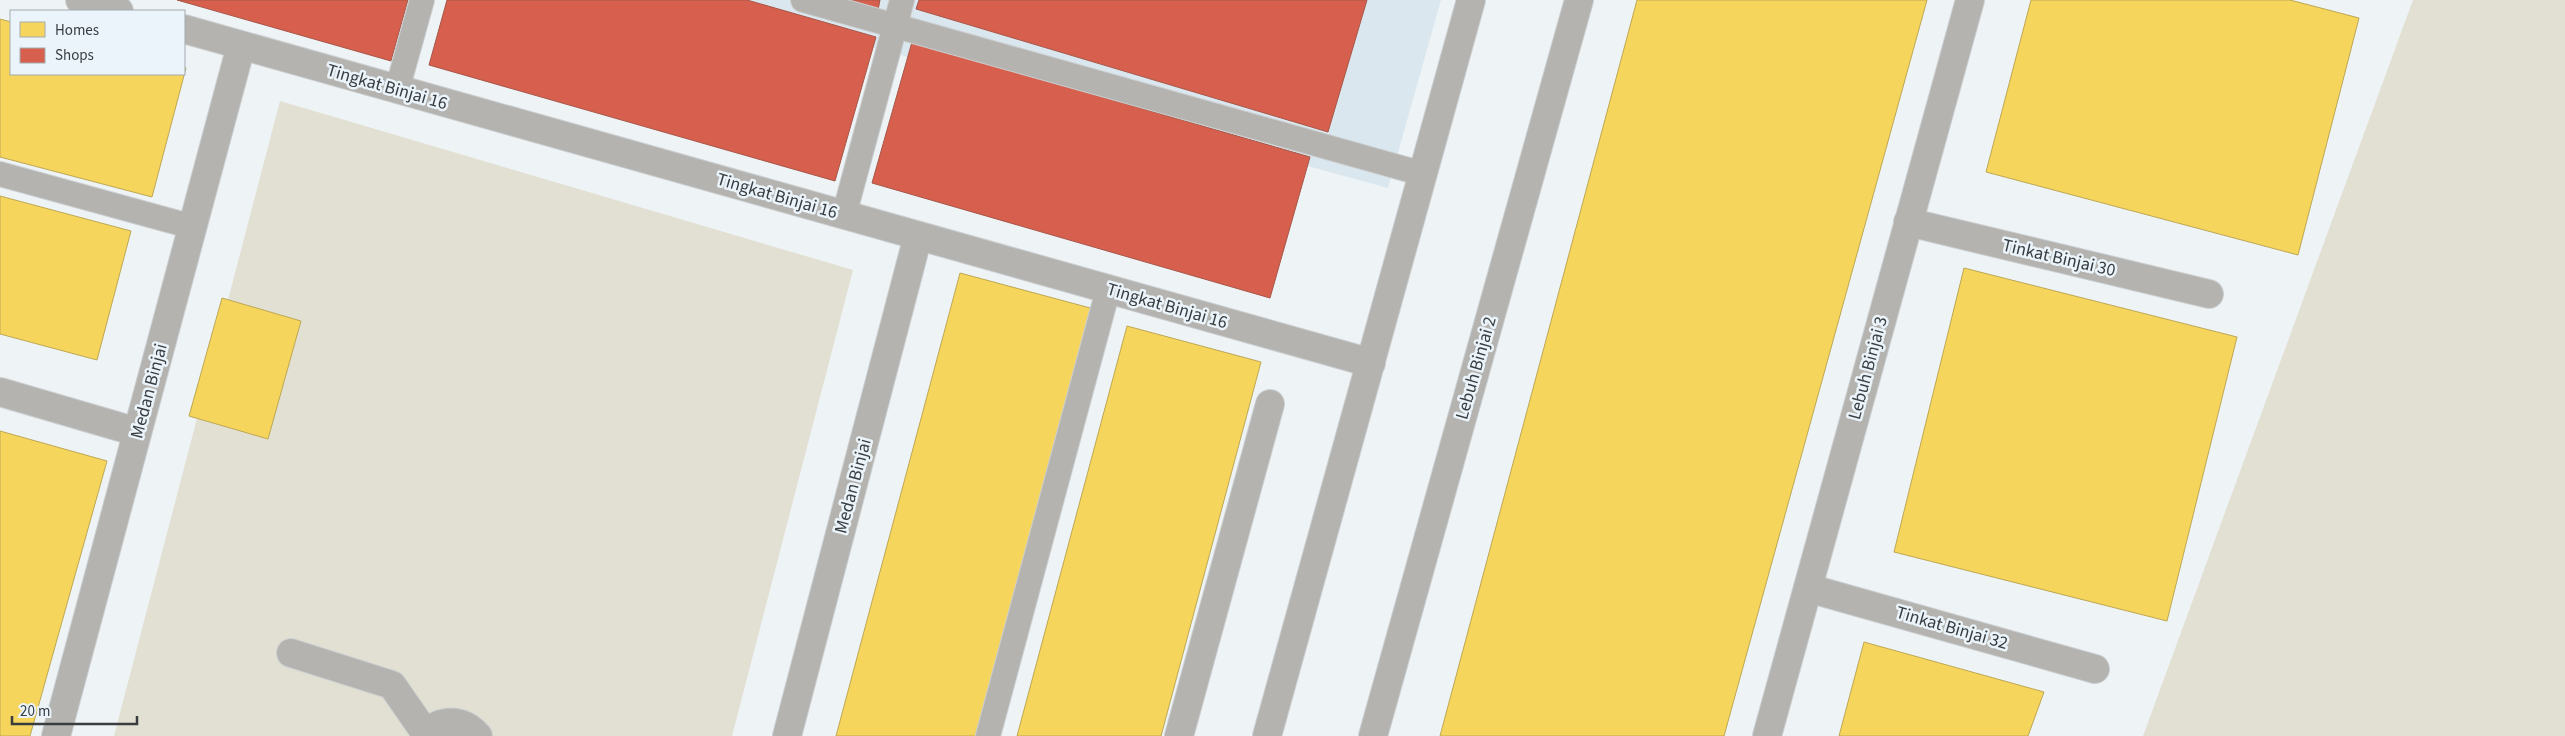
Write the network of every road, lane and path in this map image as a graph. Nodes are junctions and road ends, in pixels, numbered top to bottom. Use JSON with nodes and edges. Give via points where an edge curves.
{"nodes":[{"id":1,"x":80,"y":0,"type":"edge"},
{"id":2,"x":422,"y":0,"type":"edge"},
{"id":3,"x":803,"y":0,"type":"edge"},
{"id":4,"x":902,"y":0,"type":"edge"},
{"id":5,"x":1471,"y":0,"type":"edge"},
{"id":6,"x":1579,"y":0,"type":"edge"},
{"id":7,"x":1970,"y":0,"type":"edge"},
{"id":8,"x":115,"y":10,"type":"edge"},
{"id":9,"x":895,"y":26,"type":"junction"},
{"id":10,"x":185,"y":29,"type":"edge"},
{"id":11,"x":241,"y":46,"type":"junction"},
{"id":12,"x":397,"y":90,"type":"junction"},
{"id":13,"x":0,"y":174,"type":"edge"},
{"id":14,"x":1423,"y":174,"type":"junction"},
{"id":15,"x":844,"y":215,"type":"junction"},
{"id":16,"x":1908,"y":222,"type":"junction"},
{"id":17,"x":192,"y":227,"type":"junction"},
{"id":18,"x":918,"y":236,"type":"junction"},
{"id":19,"x":1108,"y":290,"type":"junction"},
{"id":20,"x":2209,"y":294,"type":"dead end"},
{"id":21,"x":1371,"y":363,"type":"junction"},
{"id":22,"x":0,"y":392,"type":"edge"},
{"id":23,"x":1270,"y":404,"type":"dead end"},
{"id":24,"x":138,"y":432,"type":"junction"},
{"id":25,"x":1808,"y":588,"type":"junction"},
{"id":26,"x":291,"y":653,"type":"dead end"},
{"id":27,"x":2095,"y":669,"type":"dead end"},
{"id":28,"x":425,"y":735,"type":"edge"},
{"id":29,"x":56,"y":736,"type":"edge"},
{"id":30,"x":478,"y":736,"type":"edge"},
{"id":31,"x":787,"y":736,"type":"edge"},
{"id":32,"x":988,"y":736,"type":"edge"},
{"id":33,"x":1179,"y":736,"type":"edge"},
{"id":34,"x":1267,"y":736,"type":"edge"},
{"id":35,"x":1373,"y":736,"type":"edge"},
{"id":36,"x":1767,"y":736,"type":"edge"}],
"edges":[{"from":1,"to":8,"type":"street"},
{"from":2,"to":12,"type":"lane"},
{"from":3,"to":9,"type":"lane"},
{"from":4,"to":9,"type":"lane"},
{"from":5,"to":14,"type":"street"},
{"from":6,"to":35,"type":"street","name":"Lebuh Binjai 2"},
{"from":7,"to":16,"type":"street","name":"Lebuh Binjai 3"},
{"from":9,"to":14,"type":"lane"},
{"from":9,"to":15,"type":"lane"},
{"from":10,"to":11,"type":"street","name":"Tingkat Binjai 16"},
{"from":11,"to":12,"type":"street","name":"Tingkat Binjai 16"},
{"from":11,"to":17,"type":"street","name":"Medan Binjai"},
{"from":12,"to":15,"type":"street","name":"Tingkat Binjai 16"},
{"from":13,"to":17,"type":"lane"},
{"from":14,"to":21,"type":"street"},
{"from":15,"to":18,"type":"street","name":"Tingkat Binjai 16"},
{"from":16,"to":20,"type":"street","name":"Tinkat Binjai 30"},
{"from":16,"to":25,"type":"street","name":"Lebuh Binjai 3"},
{"from":17,"to":24,"type":"street","name":"Medan Binjai"},
{"from":18,"to":19,"type":"street","name":"Tingkat Binjai 16"},
{"from":18,"to":31,"type":"street","name":"Medan Binjai"},
{"from":19,"to":21,"type":"street","name":"Tingkat Binjai 16"},
{"from":19,"to":32,"type":"lane"},
{"from":21,"to":34,"type":"street"},
{"from":22,"to":24,"type":"street"},
{"from":23,"to":33,"type":"street"},
{"from":24,"to":29,"type":"street","name":"Medan Binjai"},
{"from":25,"to":27,"type":"street","name":"Tinkat Binjai 32"},
{"from":25,"to":36,"type":"street","name":"Lebuh Binjai 3"},
{"from":26,"to":28,"type":"street","via":[[392,684]]},
{"from":28,"to":30,"type":"street","via":[[440,723],[451,722],[462,724]]}]}
